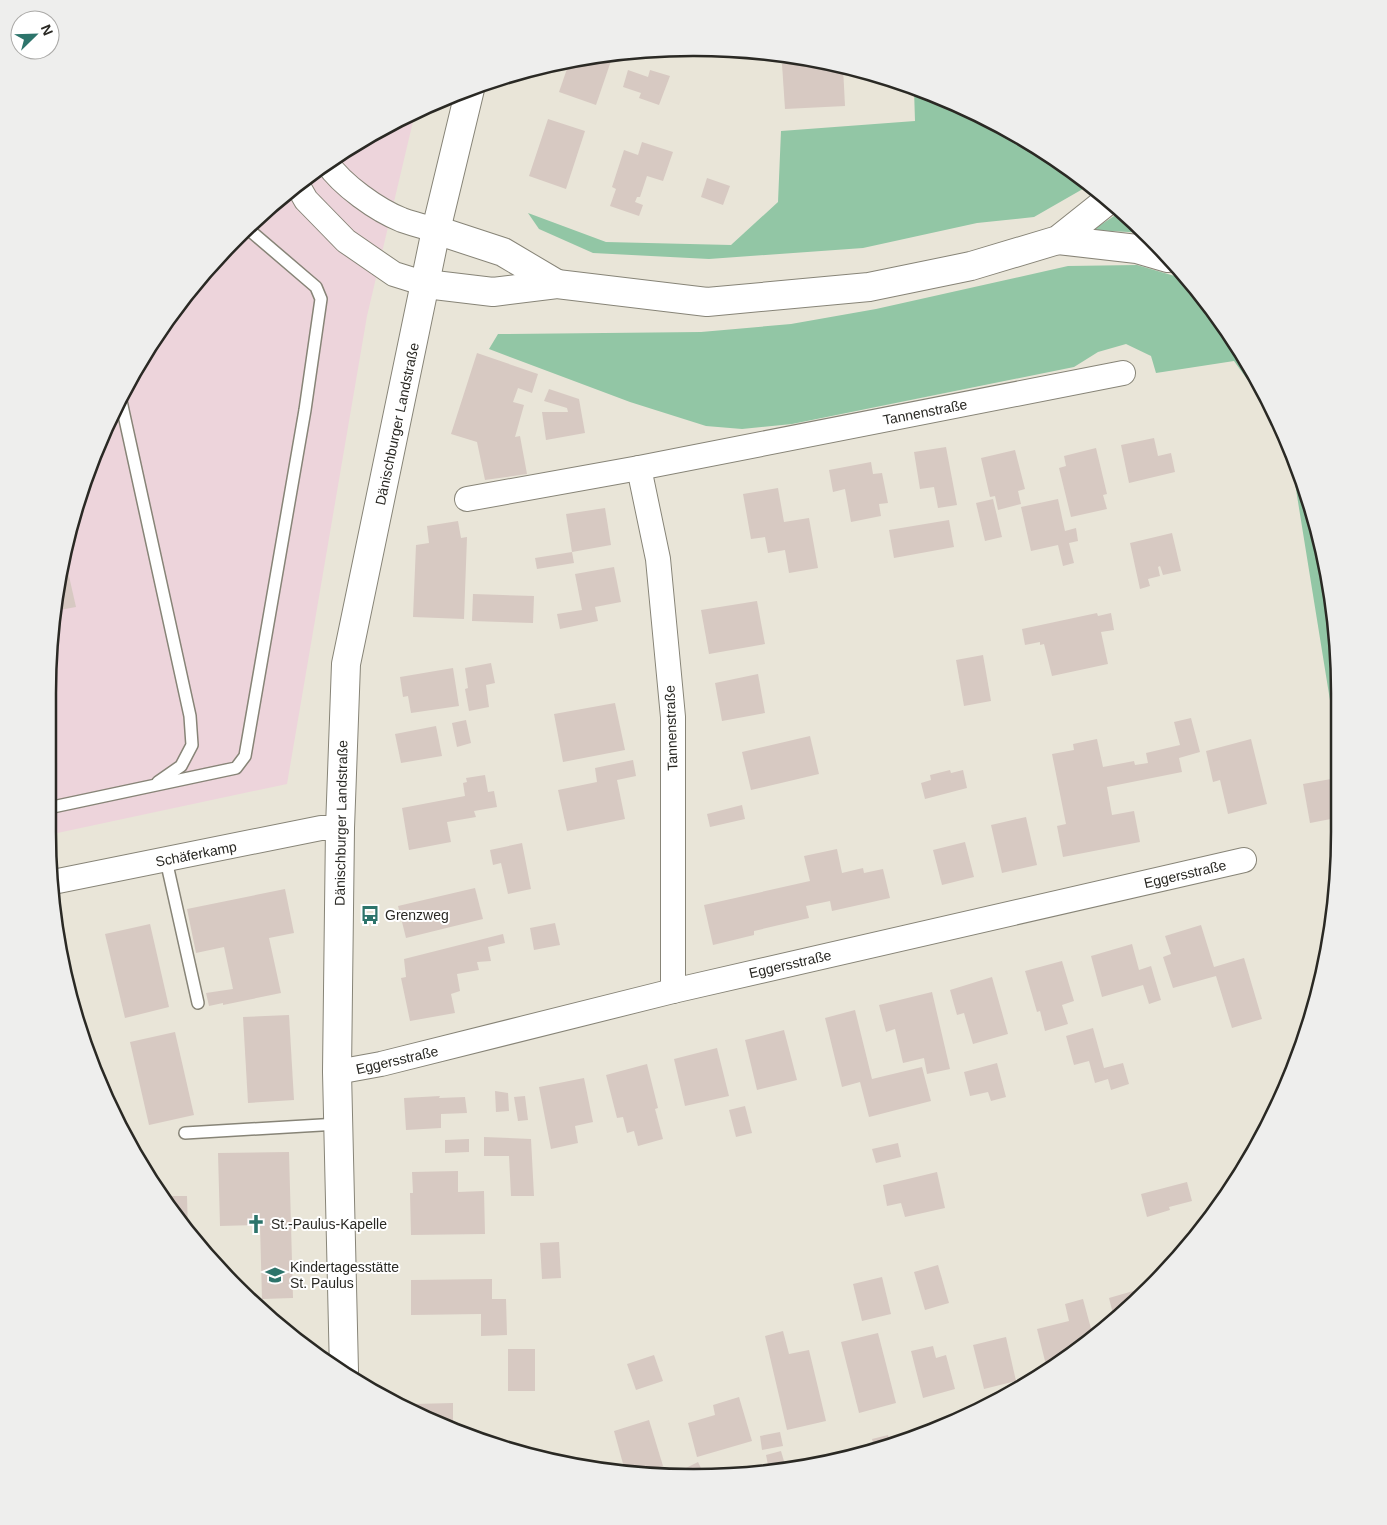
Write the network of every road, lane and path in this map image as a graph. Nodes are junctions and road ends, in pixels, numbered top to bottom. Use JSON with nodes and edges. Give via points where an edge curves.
{"nodes":[{"id":1,"x":468,"y":98,"type":"edge"},
{"id":2,"x":332,"y":169,"type":"edge"},
{"id":3,"x":301,"y":192,"type":"edge"},
{"id":4,"x":1102,"y":205,"type":"edge"},
{"id":5,"x":436,"y":230,"type":"junction"},
{"id":6,"x":253,"y":233,"type":"edge"},
{"id":7,"x":1058,"y":240,"type":"junction"},
{"id":8,"x":1155,"y":254,"type":"edge"},
{"id":9,"x":426,"y":284,"type":"junction"},
{"id":10,"x":557,"y":284,"type":"junction"},
{"id":11,"x":1123,"y":373,"type":"dead end"},
{"id":12,"x":123,"y":410,"type":"edge"},
{"id":13,"x":639,"y":468,"type":"junction"},
{"id":14,"x":467,"y":500,"type":"dead end"},
{"id":15,"x":152,"y":786,"type":"junction"},
{"id":16,"x":56,"y":806,"type":"edge"},
{"id":17,"x":340,"y":828,"type":"junction"},
{"id":18,"x":166,"y":860,"type":"junction"},
{"id":19,"x":1244,"y":860,"type":"dead end"},
{"id":20,"x":59,"y":881,"type":"edge"},
{"id":21,"x":673,"y":991,"type":"junction"},
{"id":22,"x":198,"y":1003,"type":"dead end"},
{"id":23,"x":337,"y":1072,"type":"junction"},
{"id":24,"x":338,"y":1124,"type":"junction"},
{"id":25,"x":184,"y":1133,"type":"dead end"},
{"id":26,"x":344,"y":1364,"type":"edge"}],
"edges":[{"from":1,"to":5,"type":"main road","name":"Dänischburger Landstraße"},
{"from":2,"to":5,"type":"street","via":[[360,196],[401,219]]},
{"from":3,"to":9,"type":"street","via":[[346,241],[394,274]]},
{"from":4,"to":7,"type":"main road"},
{"from":5,"to":9,"type":"main road","name":"Dänischburger Landstraße"},
{"from":5,"to":10,"type":"main road","via":[[503,252]]},
{"from":6,"to":15,"type":"lane","via":[[316,287],[321,299],[305,410],[244,756],[236,768]]},
{"from":7,"to":8,"type":"main road","via":[[1137,249]]},
{"from":7,"to":10,"type":"main road","via":[[971,266],[869,287],[707,302]]},
{"from":9,"to":10,"type":"main road","via":[[493,292]]},
{"from":9,"to":17,"type":"main road","name":"Dänischburger Landstraße","via":[[346,664]]},
{"from":11,"to":13,"type":"street","name":"Tannenstraße"},
{"from":12,"to":15,"type":"lane","via":[[190,716],[192,745],[181,766]]},
{"from":13,"to":14,"type":"street","name":"Tannenstraße"},
{"from":13,"to":21,"type":"street","name":"Tannenstraße","via":[[658,559],[673,717]]},
{"from":15,"to":16,"type":"lane"},
{"from":17,"to":18,"type":"street","name":"Schäferkamp","via":[[321,828]]},
{"from":17,"to":23,"type":"main road","name":"Dänischburger Landstraße"},
{"from":18,"to":20,"type":"street","name":"Schäferkamp"},
{"from":18,"to":22,"type":"lane"},
{"from":19,"to":21,"type":"street","name":"Eggersstraße"},
{"from":21,"to":23,"type":"street","name":"Eggersstraße","via":[[381,1064]]},
{"from":23,"to":24,"type":"main road","name":"Dänischburger Landstraße"},
{"from":24,"to":25,"type":"lane"},
{"from":24,"to":26,"type":"main road","name":"Dänischburger Landstraße"}]}
